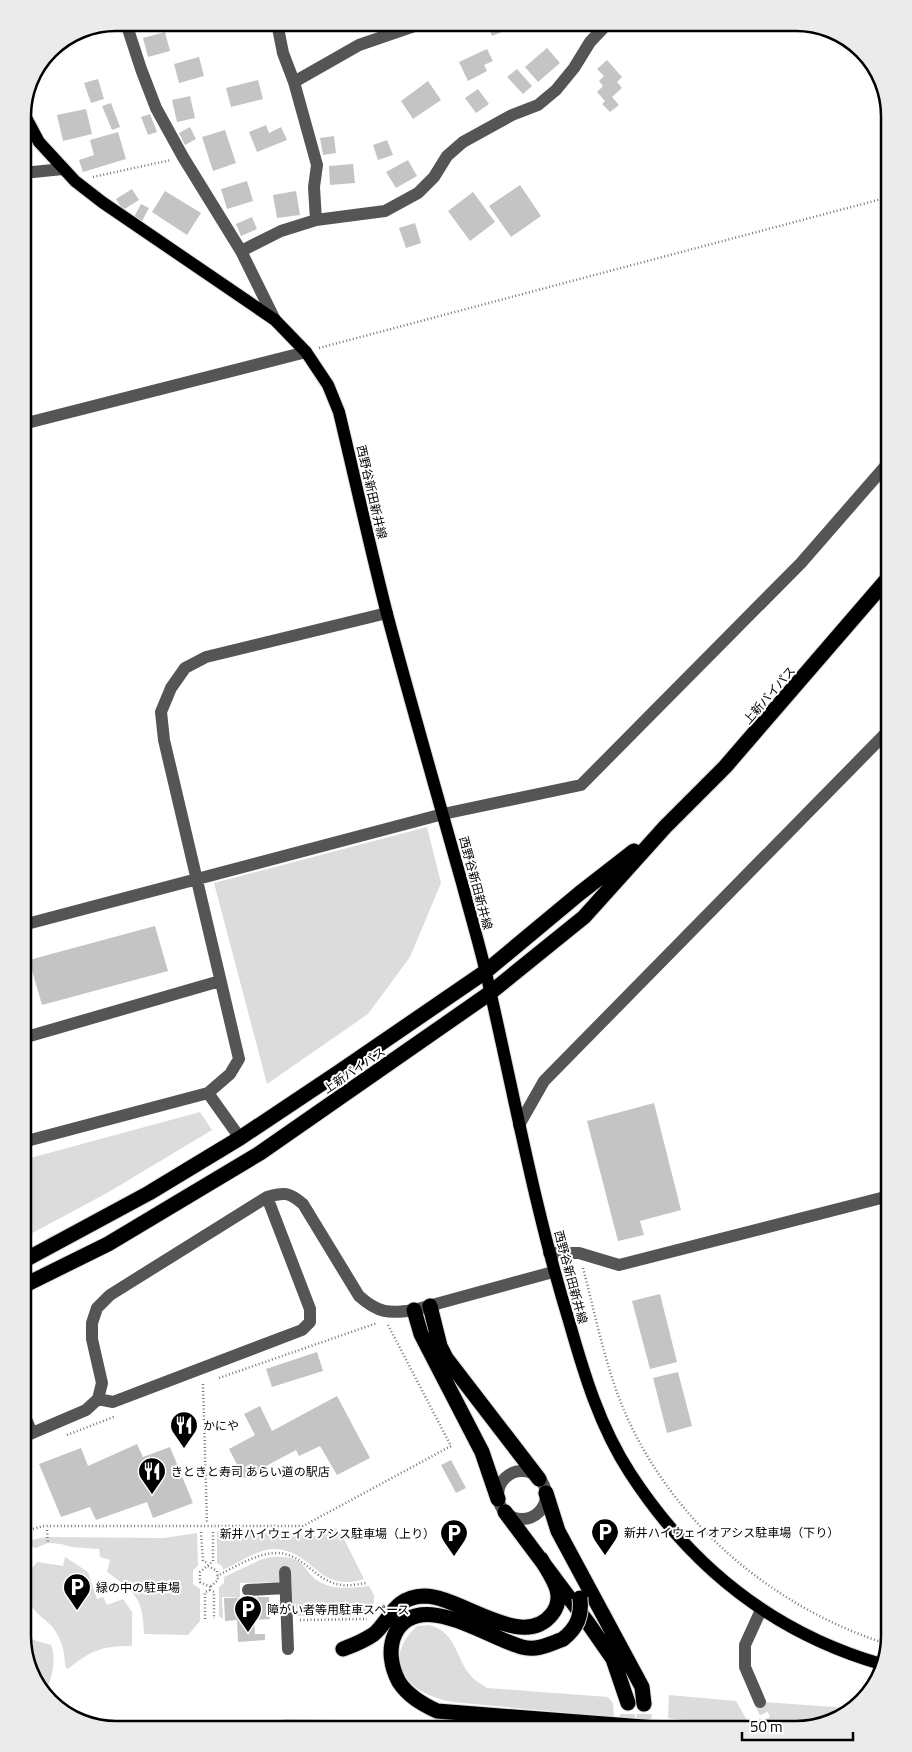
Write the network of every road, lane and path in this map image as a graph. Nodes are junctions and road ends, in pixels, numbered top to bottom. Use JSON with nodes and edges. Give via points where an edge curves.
{"nodes":[{"id":1,"x":129,"y":31,"type":"edge"},
{"id":2,"x":279,"y":31,"type":"edge"},
{"id":3,"x":399,"y":31,"type":"edge"},
{"id":4,"x":600,"y":31,"type":"edge"},
{"id":5,"x":294,"y":82,"type":"junction"},
{"id":6,"x":31,"y":127,"type":"edge"},
{"id":7,"x":183,"y":157,"type":"junction"},
{"id":8,"x":63,"y":169,"type":"junction"},
{"id":9,"x":31,"y":172,"type":"edge"},
{"id":10,"x":75,"y":181,"type":"junction"},
{"id":11,"x":881,"y":199,"type":"edge"},
{"id":12,"x":316,"y":220,"type":"junction"},
{"id":13,"x":241,"y":251,"type":"junction"},
{"id":14,"x":275,"y":320,"type":"junction"},
{"id":15,"x":306,"y":352,"type":"junction"},
{"id":16,"x":31,"y":422,"type":"edge"},
{"id":17,"x":881,"y":472,"type":"edge"},
{"id":18,"x":881,"y":587,"type":"edge"},
{"id":19,"x":387,"y":612,"type":"junction"},
{"id":20,"x":881,"y":739,"type":"edge"},
{"id":21,"x":443,"y":814,"type":"junction"},
{"id":22,"x":665,"y":827,"type":"junction"},
{"id":23,"x":196,"y":879,"type":"junction"},
{"id":24,"x":31,"y":923,"type":"edge"},
{"id":25,"x":486,"y":972,"type":"junction"},
{"id":26,"x":220,"y":982,"type":"junction"},
{"id":27,"x":490,"y":993,"type":"junction"},
{"id":28,"x":31,"y":1036,"type":"edge"},
{"id":29,"x":208,"y":1092,"type":"junction"},
{"id":30,"x":519,"y":1125,"type":"junction"},
{"id":31,"x":240,"y":1138,"type":"junction"},
{"id":32,"x":31,"y":1140,"type":"edge"},
{"id":33,"x":267,"y":1197,"type":"junction"},
{"id":34,"x":881,"y":1198,"type":"edge"},
{"id":35,"x":549,"y":1253,"type":"junction"},
{"id":36,"x":578,"y":1253,"type":"junction"},
{"id":37,"x":31,"y":1257,"type":"edge"},
{"id":38,"x":553,"y":1272,"type":"junction"},
{"id":39,"x":31,"y":1282,"type":"edge"},
{"id":40,"x":430,"y":1306,"type":"junction"},
{"id":41,"x":414,"y":1310,"type":"junction"},
{"id":42,"x":212,"y":1380,"type":"dead end"},
{"id":43,"x":203,"y":1384,"type":"dead end"},
{"id":44,"x":98,"y":1399,"type":"junction"},
{"id":45,"x":122,"y":1414,"type":"dead end"},
{"id":46,"x":31,"y":1433,"type":"edge"},
{"id":47,"x":59,"y":1438,"type":"dead end"},
{"id":48,"x":539,"y":1479,"type":"junction"},
{"id":49,"x":546,"y":1494,"type":"junction"},
{"id":50,"x":498,"y":1499,"type":"junction"},
{"id":51,"x":505,"y":1512,"type":"junction"},
{"id":52,"x":207,"y":1525,"type":"junction"},
{"id":53,"x":31,"y":1529,"type":"edge"},
{"id":54,"x":47,"y":1530,"type":"dead end"},
{"id":55,"x":558,"y":1531,"type":"junction"},
{"id":56,"x":201,"y":1532,"type":"dead end"},
{"id":57,"x":213,"y":1532,"type":"dead end"},
{"id":58,"x":48,"y":1544,"type":"dead end"},
{"id":59,"x":541,"y":1559,"type":"junction"},
{"id":60,"x":208,"y":1565,"type":"junction"},
{"id":61,"x":285,"y":1572,"type":"dead end"},
{"id":62,"x":286,"y":1588,"type":"junction"},
{"id":63,"x":210,"y":1589,"type":"junction"},
{"id":64,"x":248,"y":1590,"type":"dead end"},
{"id":65,"x":762,"y":1610,"type":"junction"},
{"id":66,"x":214,"y":1618,"type":"dead end"},
{"id":67,"x":205,"y":1619,"type":"dead end"},
{"id":68,"x":371,"y":1619,"type":"dead end"},
{"id":69,"x":287,"y":1620,"type":"junction"},
{"id":70,"x":880,"y":1642,"type":"edge"},
{"id":71,"x":343,"y":1648,"type":"dead end"},
{"id":72,"x":288,"y":1650,"type":"dead end"},
{"id":73,"x":876,"y":1662,"type":"edge"},
{"id":74,"x":760,"y":1702,"type":"tunnel mouth"},
{"id":75,"x":628,"y":1703,"type":"tunnel mouth"},
{"id":76,"x":644,"y":1704,"type":"tunnel mouth"},
{"id":77,"x":560,"y":1721,"type":"edge"}],
"edges":[{"from":1,"to":7,"type":"street","via":[[156,108]]},
{"from":2,"to":5,"type":"street"},
{"from":3,"to":5,"type":"street","via":[[359,44]]},
{"from":4,"to":12,"type":"street","via":[[556,90],[538,105],[512,115],[463,142],[447,156],[434,177],[418,193],[385,212]]},
{"from":5,"to":12,"type":"street","via":[[317,166],[314,187]]},
{"from":6,"to":8,"type":"main road","name":"西野谷新田新井線","via":[[39,142]]},
{"from":7,"to":10,"type":"path"},
{"from":7,"to":13,"type":"street"},
{"from":8,"to":9,"type":"street"},
{"from":8,"to":10,"type":"main road","name":"西野谷新田新井線"},
{"from":10,"to":14,"type":"main road","name":"西野谷新田新井線"},
{"from":11,"to":15,"type":"path"},
{"from":12,"to":13,"type":"street","via":[[281,231]]},
{"from":13,"to":14,"type":"street"},
{"from":14,"to":15,"type":"main road","name":"西野谷新田新井線"},
{"from":15,"to":16,"type":"street"},
{"from":15,"to":19,"type":"main road","name":"西野谷新田新井線","via":[[328,385],[339,412]]},
{"from":17,"to":21,"type":"street","via":[[800,563],[581,785]]},
{"from":18,"to":22,"type":"highway","name":"上新バイパス","via":[[725,767]]},
{"from":19,"to":21,"type":"main road","name":"西野谷新田新井線"},
{"from":19,"to":23,"type":"street","via":[[206,657],[185,668],[161,712],[164,740]]},
{"from":20,"to":30,"type":"street","via":[[544,1081]]},
{"from":21,"to":23,"type":"street"},
{"from":21,"to":25,"type":"main road","name":"西野谷新田新井線"},
{"from":22,"to":25,"type":"highway","name":"上新バイパス","via":[[580,892]]},
{"from":22,"to":27,"type":"highway","name":"上新バイパス","via":[[584,917]]},
{"from":23,"to":24,"type":"street"},
{"from":23,"to":26,"type":"street"},
{"from":25,"to":27,"type":"main road","name":"西野谷新田新井線"},
{"from":25,"to":31,"type":"highway","name":"上新バイパス"},
{"from":26,"to":28,"type":"street"},
{"from":26,"to":29,"type":"street","via":[[239,1059],[230,1074]]},
{"from":27,"to":30,"type":"main road","name":"西野谷新田新井線"},
{"from":27,"to":39,"type":"highway","name":"上新バイパス","via":[[260,1154],[108,1244]]},
{"from":29,"to":31,"type":"street"},
{"from":29,"to":32,"type":"street"},
{"from":30,"to":35,"type":"main road","name":"西野谷新田新井線"},
{"from":31,"to":37,"type":"highway","name":"上新バイパス","via":[[149,1193]]},
{"from":33,"to":41,"type":"street","via":[[280,1193],[293,1195],[303,1204],[350,1283],[369,1305],[394,1313]]},
{"from":33,"to":44,"type":"street","via":[[110,1295],[98,1308],[92,1323],[92,1339],[102,1384]]},
{"from":33,"to":44,"type":"street","via":[[310,1309],[310,1322],[302,1330],[113,1402]]},
{"from":34,"to":36,"type":"street","via":[[619,1265]]},
{"from":35,"to":36,"type":"street"},
{"from":35,"to":38,"type":"main road","name":"西野谷新田新井線"},
{"from":36,"to":70,"type":"path","via":[[620,1401],[646,1452],[682,1506],[761,1581],[820,1616]]},
{"from":38,"to":40,"type":"street"},
{"from":38,"to":65,"type":"main road","name":"西野谷新田新井線","via":[[597,1409],[629,1472],[675,1534],[702,1562]]},
{"from":40,"to":41,"type":"street"},
{"from":40,"to":48,"type":"highway","via":[[446,1358]]},
{"from":41,"to":50,"type":"highway","via":[[421,1334],[482,1452]]},
{"from":42,"to":52,"type":"path","via":[[385,1320],[451,1446],[303,1526]]},
{"from":43,"to":52,"type":"path"},
{"from":44,"to":46,"type":"street","via":[[86,1410]]},
{"from":45,"to":47,"type":"path"},
{"from":48,"to":49,"type":"street"},
{"from":48,"to":50,"type":"street","via":[[526,1472],[511,1474],[500,1484]]},
{"from":49,"to":51,"type":"street","via":[[545,1502],[536,1515],[520,1519]]},
{"from":49,"to":55,"type":"highway"},
{"from":50,"to":51,"type":"street"},
{"from":51,"to":59,"type":"highway"},
{"from":52,"to":53,"type":"path","via":[[43,1526]]},
{"from":54,"to":58,"type":"path"},
{"from":55,"to":76,"type":"highway","via":[[642,1687]]},
{"from":55,"to":77,"type":"highway","bridge":true,"via":[[582,1608],[576,1625],[563,1639],[544,1647],[524,1648],[442,1615],[418,1615],[397,1630],[391,1654],[393,1669],[409,1694],[438,1711]]},
{"from":56,"to":60,"type":"path","via":[[203,1561]]},
{"from":57,"to":60,"type":"path","via":[[213,1561]]},
{"from":59,"to":71,"type":"highway","via":[[558,1588],[559,1600],[550,1617],[536,1627],[512,1627],[440,1599],[423,1596],[398,1605],[374,1633]]},
{"from":59,"to":75,"type":"highway","via":[[613,1659]]},
{"from":60,"to":63,"type":"path","via":[[217,1571],[218,1580]]},
{"from":60,"to":63,"type":"path","via":[[200,1572],[200,1582]]},
{"from":61,"to":62,"type":"street"},
{"from":62,"to":64,"type":"street"},
{"from":62,"to":69,"type":"street"},
{"from":63,"to":66,"type":"path","via":[[214,1592]]},
{"from":63,"to":67,"type":"path","via":[[205,1592]]},
{"from":65,"to":73,"type":"main road","name":"西野谷新田新井線","via":[[828,1645]]},
{"from":65,"to":74,"type":"street","via":[[745,1645],[745,1667]]},
{"from":68,"to":69,"type":"path"},
{"from":69,"to":72,"type":"street"}]}
